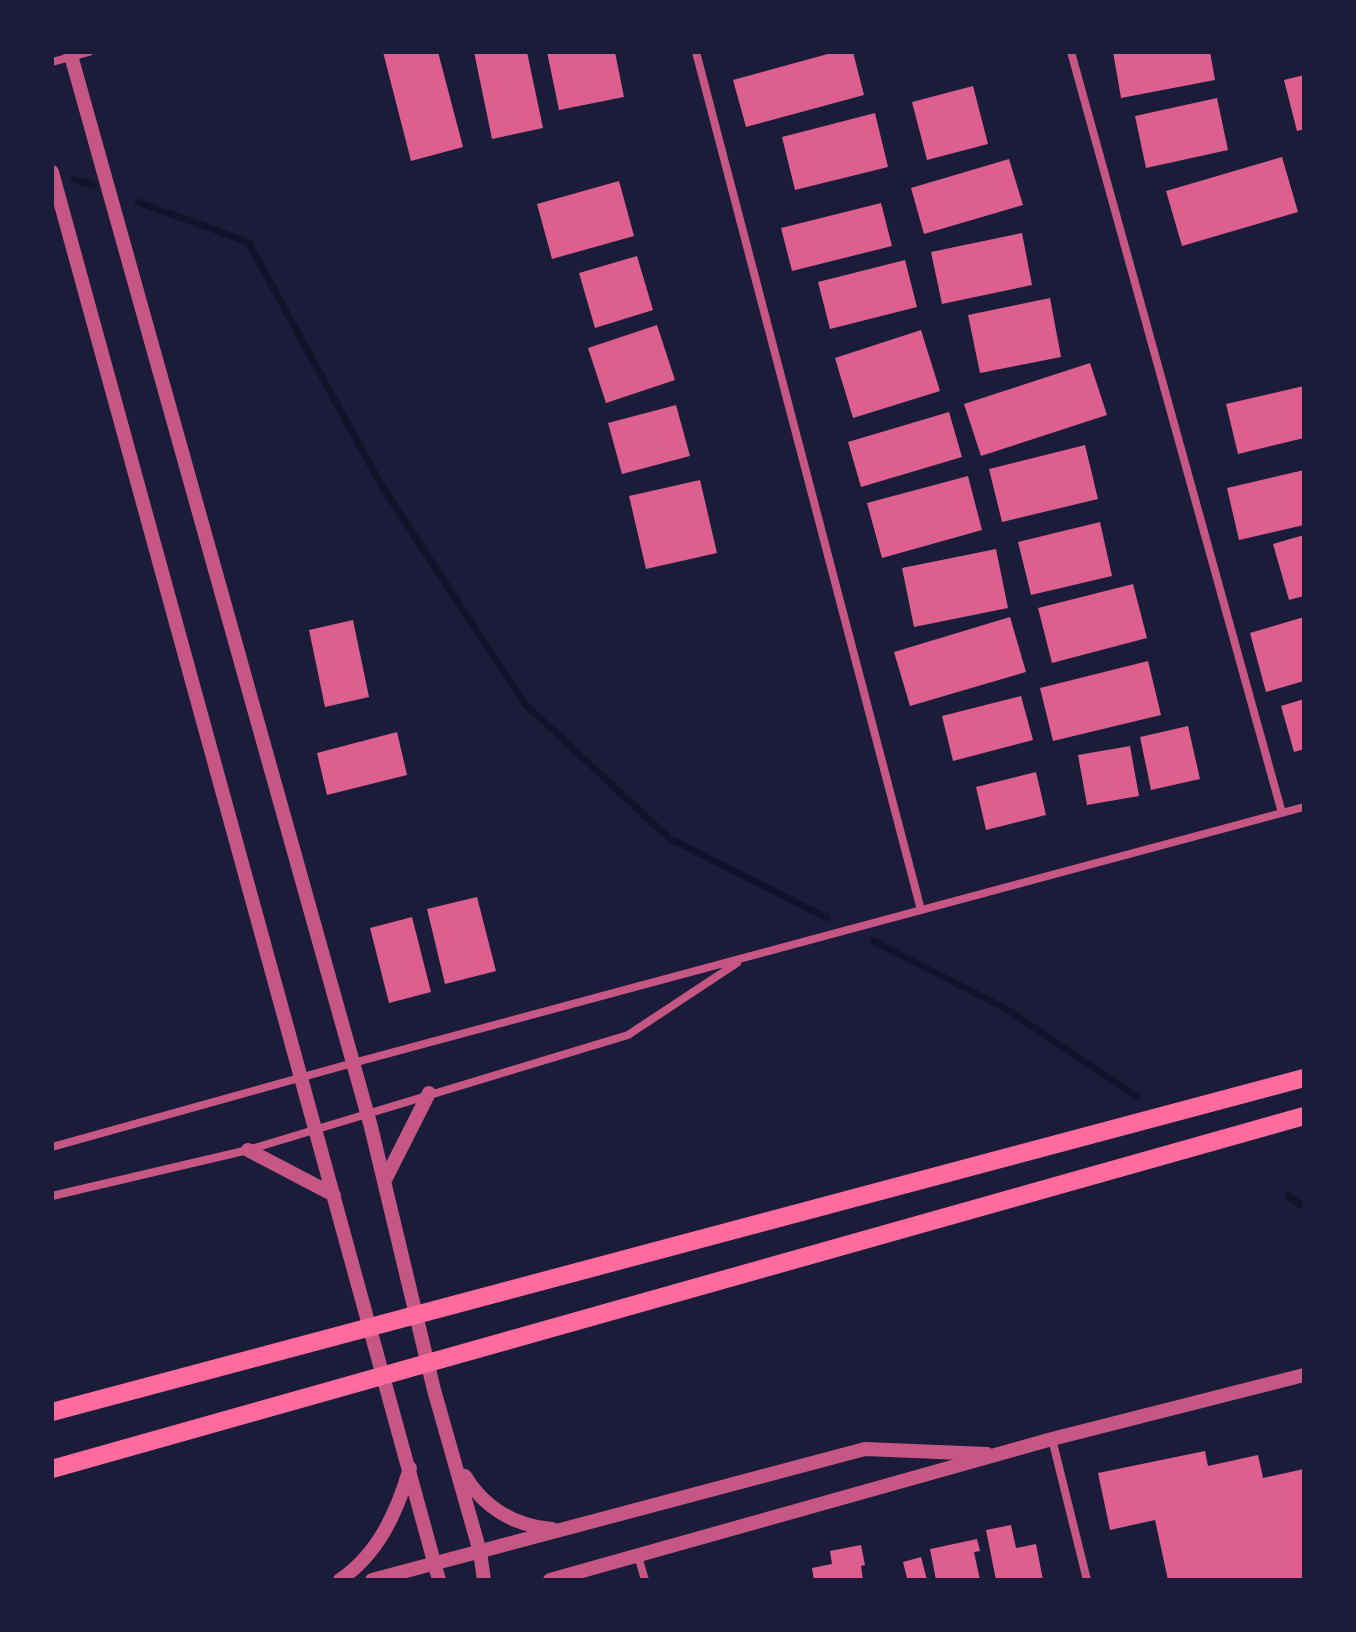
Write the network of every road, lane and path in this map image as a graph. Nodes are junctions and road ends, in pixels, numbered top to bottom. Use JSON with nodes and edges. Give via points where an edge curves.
{"nodes":[{"id":1,"x":89,"y":52,"type":"edge"},
{"id":2,"x":696,"y":52,"type":"edge"},
{"id":3,"x":1071,"y":52,"type":"edge"},
{"id":4,"x":71,"y":55,"type":"edge"},
{"id":5,"x":52,"y":62,"type":"edge"},
{"id":6,"x":52,"y":172,"type":"edge"},
{"id":7,"x":1304,"y":807,"type":"edge"},
{"id":8,"x":1282,"y":813,"type":"junction"},
{"id":9,"x":921,"y":910,"type":"junction"},
{"id":10,"x":744,"y":958,"type":"junction"},
{"id":11,"x":353,"y":1063,"type":"junction"},
{"id":12,"x":1304,"y":1078,"type":"edge"},
{"id":13,"x":302,"y":1079,"type":"junction"},
{"id":14,"x":429,"y":1093,"type":"junction"},
{"id":15,"x":367,"y":1112,"type":"junction"},
{"id":16,"x":1304,"y":1116,"type":"edge"},
{"id":17,"x":316,"y":1129,"type":"junction"},
{"id":18,"x":52,"y":1147,"type":"edge"},
{"id":19,"x":248,"y":1150,"type":"junction"},
{"id":20,"x":385,"y":1180,"type":"junction"},
{"id":21,"x":334,"y":1195,"type":"junction"},
{"id":22,"x":52,"y":1196,"type":"edge"},
{"id":23,"x":1304,"y":1375,"type":"edge"},
{"id":24,"x":52,"y":1412,"type":"edge"},
{"id":25,"x":1052,"y":1439,"type":"junction"},
{"id":26,"x":1002,"y":1455,"type":"junction"},
{"id":27,"x":456,"y":1462,"type":"junction"},
{"id":28,"x":410,"y":1468,"type":"junction"},
{"id":29,"x":52,"y":1469,"type":"edge"},
{"id":30,"x":565,"y":1530,"type":"junction"},
{"id":31,"x":480,"y":1552,"type":"junction"},
{"id":32,"x":638,"y":1556,"type":"junction"},
{"id":33,"x":435,"y":1563,"type":"junction"},
{"id":34,"x":340,"y":1580,"type":"edge"},
{"id":35,"x":372,"y":1580,"type":"edge"},
{"id":36,"x":439,"y":1580,"type":"edge"},
{"id":37,"x":484,"y":1580,"type":"edge"},
{"id":38,"x":550,"y":1580,"type":"edge"},
{"id":39,"x":645,"y":1580,"type":"edge"},
{"id":40,"x":1087,"y":1580,"type":"edge"}],
"edges":[{"from":1,"to":4,"type":"street"},
{"from":2,"to":9,"type":"street"},
{"from":3,"to":8,"type":"street"},
{"from":4,"to":5,"type":"street"},
{"from":4,"to":11,"type":"street"},
{"from":6,"to":13,"type":"street"},
{"from":7,"to":8,"type":"street"},
{"from":8,"to":9,"type":"street"},
{"from":9,"to":10,"type":"street"},
{"from":10,"to":11,"type":"street"},
{"from":10,"to":14,"type":"street","via":[[628,1035]]},
{"from":11,"to":13,"type":"street"},
{"from":11,"to":15,"type":"street"},
{"from":12,"to":24,"type":"main road"},
{"from":13,"to":17,"type":"street"},
{"from":13,"to":18,"type":"street"},
{"from":14,"to":15,"type":"street"},
{"from":14,"to":20,"type":"street"},
{"from":15,"to":17,"type":"street"},
{"from":15,"to":20,"type":"street"},
{"from":16,"to":29,"type":"main road"},
{"from":17,"to":19,"type":"street"},
{"from":17,"to":21,"type":"street"},
{"from":19,"to":21,"type":"street"},
{"from":19,"to":22,"type":"street"},
{"from":20,"to":27,"type":"street"},
{"from":21,"to":28,"type":"street"},
{"from":23,"to":25,"type":"street"},
{"from":25,"to":26,"type":"street"},
{"from":25,"to":40,"type":"street"},
{"from":26,"to":30,"type":"street","via":[[865,1449]]},
{"from":26,"to":32,"type":"street"},
{"from":27,"to":30,"type":"street","via":[[474,1491],[500,1514],[531,1527]]},
{"from":27,"to":31,"type":"street"},
{"from":28,"to":33,"type":"street"},
{"from":28,"to":34,"type":"street","via":[[399,1507],[378,1543]]},
{"from":30,"to":31,"type":"street"},
{"from":31,"to":33,"type":"street"},
{"from":31,"to":37,"type":"street"},
{"from":32,"to":38,"type":"street"},
{"from":32,"to":39,"type":"street"},
{"from":33,"to":35,"type":"street"},
{"from":33,"to":36,"type":"street"}]}
